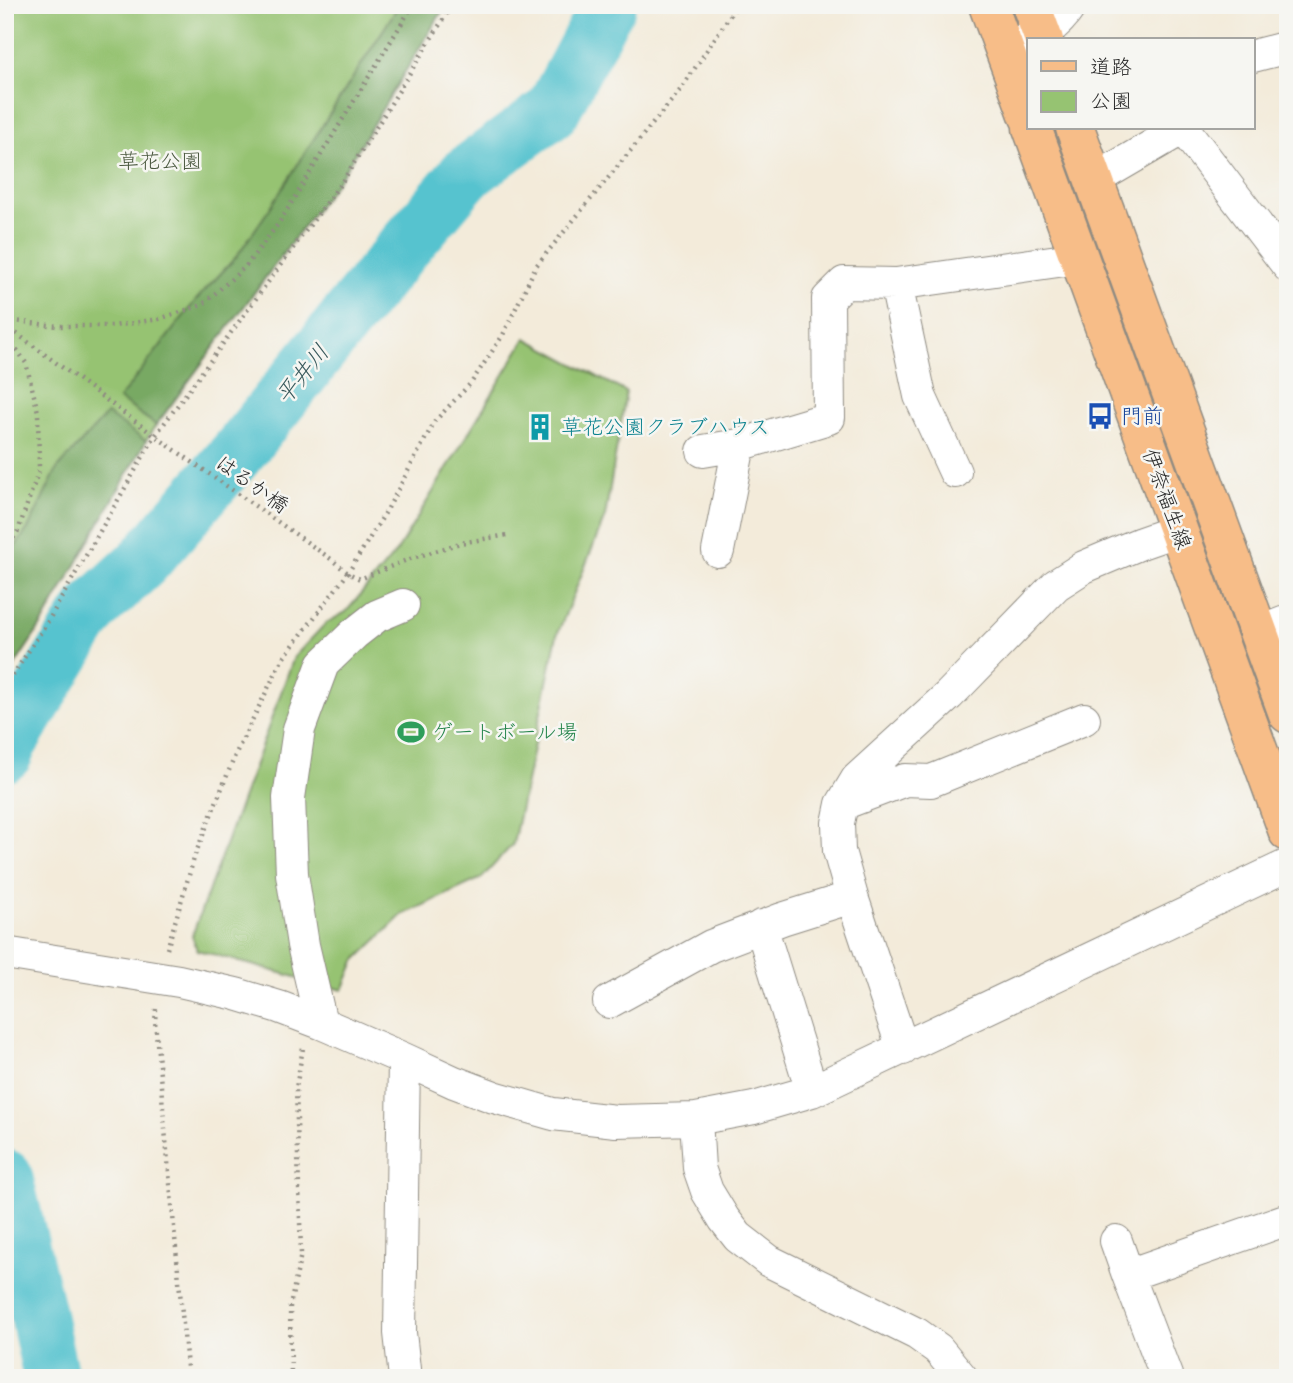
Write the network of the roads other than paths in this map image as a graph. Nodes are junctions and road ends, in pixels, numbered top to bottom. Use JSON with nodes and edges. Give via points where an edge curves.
{"nodes":[{"id":1,"x":988,"y":5,"type":"edge"},
{"id":2,"x":1071,"y":5,"type":"edge"},
{"id":3,"x":1039,"y":26,"type":"edge"},
{"id":4,"x":1004,"y":47,"type":"junction"},
{"id":5,"x":1288,"y":47,"type":"edge"},
{"id":6,"x":1254,"y":56,"type":"edge"},
{"id":7,"x":1027,"y":111,"type":"edge"},
{"id":8,"x":1033,"y":130,"type":"edge"},
{"id":9,"x":1076,"y":130,"type":"edge"},
{"id":10,"x":1180,"y":130,"type":"edge"},
{"id":11,"x":1185,"y":130,"type":"edge"},
{"id":12,"x":1094,"y":180,"type":"junction"},
{"id":13,"x":1079,"y":258,"type":"junction"},
{"id":14,"x":1288,"y":266,"type":"edge"},
{"id":15,"x":897,"y":284,"type":"junction"},
{"id":16,"x":738,"y":444,"type":"junction"},
{"id":17,"x":703,"y":451,"type":"dead end"},
{"id":18,"x":955,"y":472,"type":"dead end"},
{"id":19,"x":1178,"y":530,"type":"junction"},
{"id":20,"x":718,"y":551,"type":"dead end"},
{"id":21,"x":403,"y":605,"type":"dead end"},
{"id":22,"x":1273,"y":627,"type":"edge"},
{"id":23,"x":1288,"y":714,"type":"edge"},
{"id":24,"x":1084,"y":719,"type":"dead end"},
{"id":25,"x":842,"y":804,"type":"junction"},
{"id":26,"x":1288,"y":832,"type":"edge"},
{"id":27,"x":1288,"y":865,"type":"edge"},
{"id":28,"x":852,"y":897,"type":"junction"},
{"id":29,"x":761,"y":926,"type":"junction"},
{"id":30,"x":5,"y":953,"type":"edge"},
{"id":31,"x":609,"y":1002,"type":"dead end"},
{"id":32,"x":321,"y":1023,"type":"junction"},
{"id":33,"x":903,"y":1049,"type":"junction"},
{"id":34,"x":404,"y":1059,"type":"junction"},
{"id":35,"x":812,"y":1091,"type":"junction"},
{"id":36,"x":696,"y":1119,"type":"junction"},
{"id":37,"x":1288,"y":1219,"type":"edge"},
{"id":38,"x":1116,"y":1241,"type":"dead end"},
{"id":39,"x":1128,"y":1275,"type":"junction"},
{"id":40,"x":405,"y":1378,"type":"edge"},
{"id":41,"x":962,"y":1378,"type":"edge"},
{"id":42,"x":1167,"y":1378,"type":"edge"}],
"edges":[{"from":1,"to":4,"type":"main road"},
{"from":2,"to":3,"type":"street","via":[[1062,19]]},
{"from":3,"to":4,"type":"street"},
{"from":4,"to":7,"type":"main road"},
{"from":5,"to":6,"type":"street"},
{"from":8,"to":13,"type":"main road","name":"伊奈福生線"},
{"from":9,"to":12,"type":"main road","name":"伊奈福生線"},
{"from":10,"to":12,"type":"street"},
{"from":11,"to":14,"type":"street"},
{"from":12,"to":22,"type":"main road","name":"伊奈福生線"},
{"from":13,"to":15,"type":"street"},
{"from":13,"to":19,"type":"main road","name":"伊奈福生線"},
{"from":15,"to":16,"type":"street","via":[[844,283],[828,299],[830,418]]},
{"from":15,"to":18,"type":"street","via":[[920,396]]},
{"from":16,"to":17,"type":"street"},
{"from":16,"to":20,"type":"street"},
{"from":19,"to":25,"type":"street","via":[[1084,567],[1056,585],[949,695],[858,779]]},
{"from":19,"to":26,"type":"main road","name":"伊奈福生線"},
{"from":21,"to":32,"type":"street","via":[[377,616],[323,664],[299,729],[289,798],[292,874]]},
{"from":22,"to":23,"type":"main road","name":"伊奈福生線"},
{"from":24,"to":25,"type":"street","via":[[931,781],[905,780]]},
{"from":25,"to":28,"type":"street","via":[[839,850]]},
{"from":27,"to":33,"type":"street"},
{"from":28,"to":29,"type":"street"},
{"from":28,"to":33,"type":"street"},
{"from":29,"to":31,"type":"street","via":[[710,946]]},
{"from":29,"to":35,"type":"street"},
{"from":30,"to":32,"type":"street","via":[[236,994]]},
{"from":32,"to":34,"type":"street"},
{"from":33,"to":35,"type":"street"},
{"from":34,"to":36,"type":"street","via":[[494,1097],[553,1114],[616,1121]]},
{"from":34,"to":40,"type":"street","via":[[400,1333]]},
{"from":35,"to":36,"type":"street"},
{"from":36,"to":41,"type":"street","via":[[699,1168],[707,1191],[738,1237],[769,1261],[917,1334],[938,1349]]},
{"from":37,"to":39,"type":"street"},
{"from":38,"to":39,"type":"street"},
{"from":39,"to":42,"type":"street"}]}
